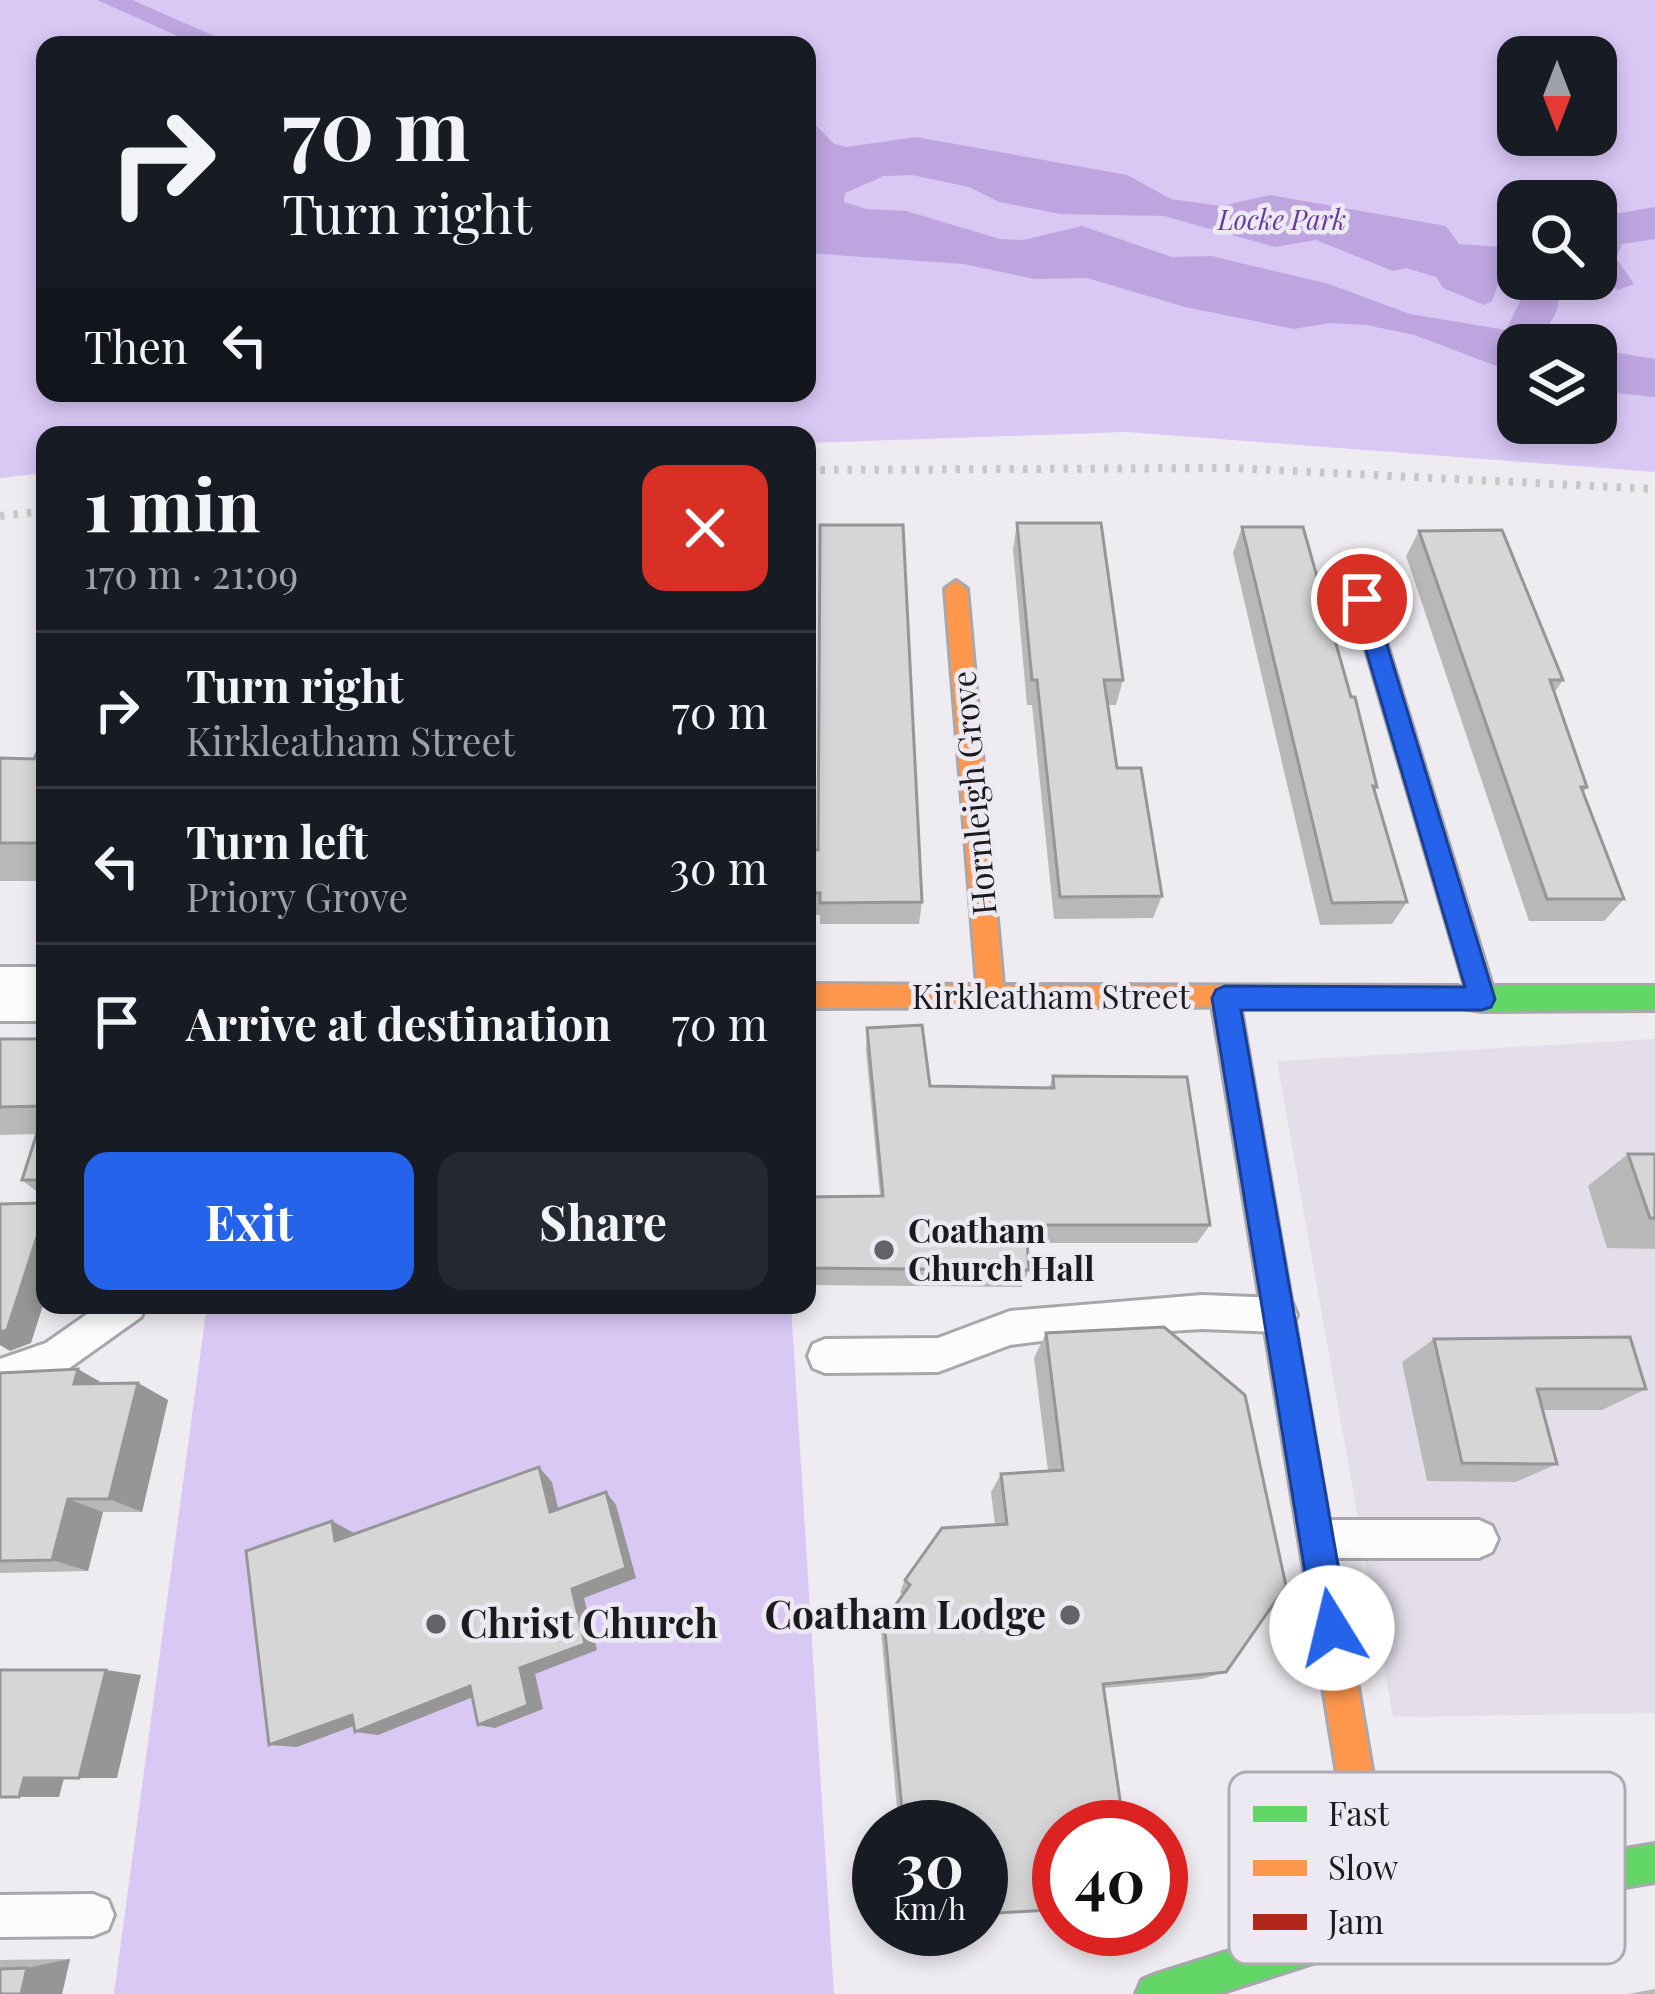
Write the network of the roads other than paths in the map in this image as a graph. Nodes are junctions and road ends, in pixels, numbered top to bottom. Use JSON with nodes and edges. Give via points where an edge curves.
{"nodes":[{"id":1,"x":956,"y":589,"type":"dead end"},
{"id":2,"x":1362,"y":599,"type":"dead end"},
{"id":3,"x":0,"y":994,"type":"edge"},
{"id":4,"x":36,"y":994,"type":"edge"},
{"id":5,"x":816,"y":997,"type":"edge"},
{"id":6,"x":992,"y":997,"type":"junction"},
{"id":7,"x":1225,"y":998,"type":"junction"},
{"id":8,"x":1655,"y":998,"type":"edge"},
{"id":9,"x":1482,"y":999,"type":"junction"},
{"id":10,"x":116,"y":1314,"type":"edge"},
{"id":11,"x":1280,"y":1315,"type":"junction"},
{"id":12,"x":825,"y":1356,"type":"dead end"},
{"id":13,"x":0,"y":1377,"type":"edge"},
{"id":14,"x":1318,"y":1539,"type":"junction"},
{"id":15,"x":1478,"y":1539,"type":"dead end"},
{"id":16,"x":1355,"y":1772,"type":"edge"},
{"id":17,"x":1655,"y":1863,"type":"edge"},
{"id":18,"x":1625,"y":1868,"type":"edge"},
{"id":19,"x":93,"y":1915,"type":"dead end"},
{"id":20,"x":0,"y":1916,"type":"edge"},
{"id":21,"x":1250,"y":1964,"type":"edge"},
{"id":22,"x":1156,"y":1994,"type":"edge"}],
"edges":[{"from":1,"to":6,"type":"street","name":"Hornleigh Grove"},
{"from":2,"to":9,"type":"street"},
{"from":3,"to":4,"type":"street"},
{"from":5,"to":6,"type":"street","name":"Kirkleatham Street"},
{"from":6,"to":7,"type":"street","name":"Kirkleatham Street"},
{"from":7,"to":9,"type":"street","name":"Kirkleatham Street"},
{"from":7,"to":11,"type":"street"},
{"from":8,"to":9,"type":"street","name":"Kirkleatham Street"},
{"from":10,"to":13,"type":"lane","via":[[56,1357]]},
{"from":11,"to":12,"type":"lane","via":[[1073,1320],[1010,1328],[938,1355]]},
{"from":11,"to":14,"type":"street"},
{"from":14,"to":15,"type":"lane"},
{"from":14,"to":16,"type":"street"},
{"from":17,"to":18,"type":"street"},
{"from":19,"to":20,"type":"lane"},
{"from":21,"to":22,"type":"street"}]}
